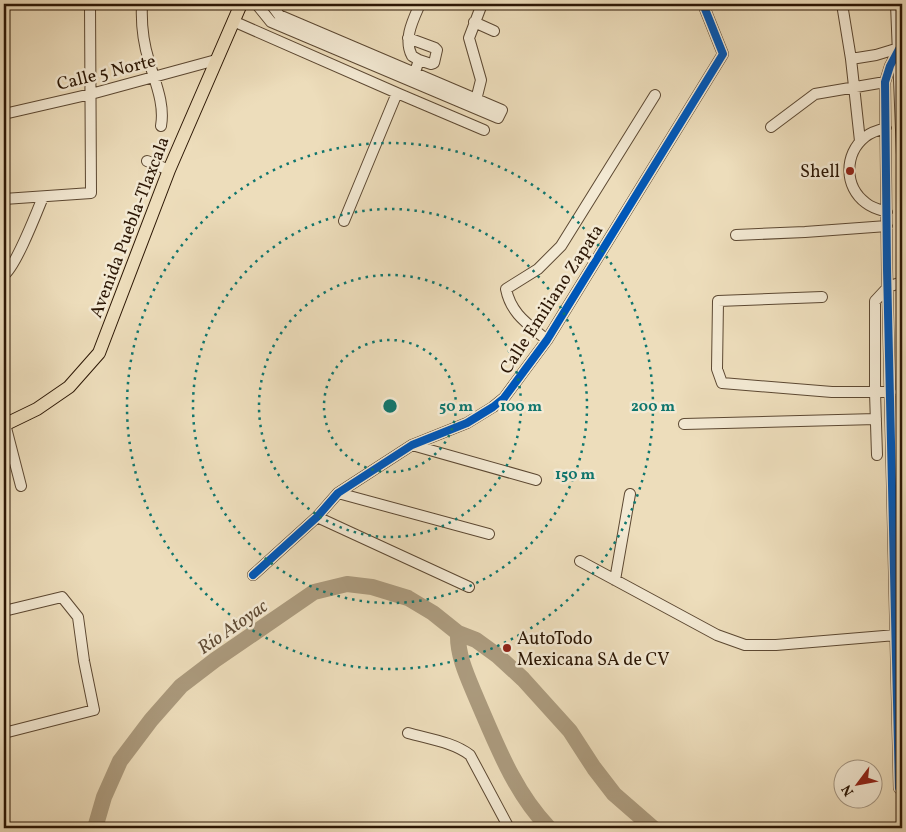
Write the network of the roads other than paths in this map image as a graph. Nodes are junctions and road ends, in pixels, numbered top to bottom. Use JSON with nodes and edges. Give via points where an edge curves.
{"nodes":[{"id":1,"x":90,"y":4,"type":"edge"},
{"id":2,"x":142,"y":4,"type":"edge"},
{"id":3,"x":240,"y":4,"type":"edge"},
{"id":4,"x":259,"y":4,"type":"edge"},
{"id":5,"x":271,"y":4,"type":"edge"},
{"id":6,"x":420,"y":4,"type":"edge"},
{"id":7,"x":482,"y":4,"type":"edge"},
{"id":8,"x":703,"y":4,"type":"edge"},
{"id":9,"x":842,"y":4,"type":"edge"},
{"id":10,"x":896,"y":4,"type":"edge"},
{"id":11,"x":233,"y":21,"type":"junction"},
{"id":12,"x":474,"y":22,"type":"junction"},
{"id":13,"x":494,"y":31,"type":"dead end"},
{"id":14,"x":311,"y":34,"type":"junction"},
{"id":15,"x":408,"y":38,"type":"junction"},
{"id":16,"x":899,"y":48,"type":"junction"},
{"id":17,"x":851,"y":59,"type":"junction"},
{"id":18,"x":216,"y":60,"type":"junction"},
{"id":19,"x":420,"y":60,"type":"junction"},
{"id":20,"x":154,"y":77,"type":"junction"},
{"id":21,"x":414,"y":77,"type":"junction"},
{"id":22,"x":885,"y":82,"type":"junction"},
{"id":23,"x":853,"y":88,"type":"junction"},
{"id":24,"x":397,"y":93,"type":"junction"},
{"id":25,"x":91,"y":94,"type":"junction"},
{"id":26,"x":654,"y":95,"type":"dead end"},
{"id":27,"x":4,"y":114,"type":"edge"},
{"id":28,"x":161,"y":126,"type":"dead end"},
{"id":29,"x":771,"y":127,"type":"dead end"},
{"id":30,"x":886,"y":128,"type":"junction"},
{"id":31,"x":484,"y":130,"type":"dead end"},
{"id":32,"x":860,"y":141,"type":"junction"},
{"id":33,"x":902,"y":155,"type":"edge"},
{"id":34,"x":147,"y":161,"type":"dead end"},
{"id":35,"x":169,"y":170,"type":"junction"},
{"id":36,"x":43,"y":197,"type":"junction"},
{"id":37,"x":4,"y":199,"type":"edge"},
{"id":38,"x":888,"y":212,"type":"junction"},
{"id":39,"x":344,"y":221,"type":"dead end"},
{"id":40,"x":887,"y":226,"type":"junction"},
{"id":41,"x":736,"y":235,"type":"dead end"},
{"id":42,"x":4,"y":275,"type":"edge"},
{"id":43,"x":902,"y":282,"type":"edge"},
{"id":44,"x":888,"y":287,"type":"junction"},
{"id":45,"x":822,"y":298,"type":"dead end"},
{"id":46,"x":547,"y":340,"type":"junction"},
{"id":47,"x":874,"y":392,"type":"junction"},
{"id":48,"x":891,"y":392,"type":"junction"},
{"id":49,"x":876,"y":419,"type":"junction"},
{"id":50,"x":5,"y":424,"type":"edge"},
{"id":51,"x":684,"y":424,"type":"dead end"},
{"id":52,"x":412,"y":445,"type":"junction"},
{"id":53,"x":877,"y":455,"type":"dead end"},
{"id":54,"x":536,"y":480,"type":"dead end"},
{"id":55,"x":21,"y":486,"type":"dead end"},
{"id":56,"x":338,"y":493,"type":"junction"},
{"id":57,"x":630,"y":494,"type":"dead end"},
{"id":58,"x":317,"y":517,"type":"junction"},
{"id":59,"x":489,"y":534,"type":"dead end"},
{"id":60,"x":580,"y":561,"type":"dead end"},
{"id":61,"x":253,"y":575,"type":"dead end"},
{"id":62,"x":615,"y":580,"type":"junction"},
{"id":63,"x":469,"y":587,"type":"dead end"},
{"id":64,"x":4,"y":611,"type":"edge"},
{"id":65,"x":899,"y":636,"type":"edge"},
{"id":66,"x":4,"y":733,"type":"edge"},
{"id":67,"x":408,"y":733,"type":"dead end"},
{"id":68,"x":902,"y":791,"type":"edge"},
{"id":69,"x":508,"y":828,"type":"edge"}],
"edges":[{"from":1,"to":25,"type":"street"},
{"from":2,"to":20,"type":"street","via":[[144,44]]},
{"from":3,"to":11,"type":"main road","name":"Avenida Puebla-Tlaxcala"},
{"from":4,"to":14,"type":"street","via":[[271,22]]},
{"from":5,"to":14,"type":"street","via":[[279,15]]},
{"from":6,"to":15,"type":"street"},
{"from":7,"to":12,"type":"street"},
{"from":8,"to":46,"type":"street","name":"Calle Emiliano Zapata","via":[[723,54]]},
{"from":9,"to":17,"type":"street"},
{"from":10,"to":16,"type":"street"},
{"from":11,"to":18,"type":"main road","name":"Avenida Puebla-Tlaxcala"},
{"from":11,"to":24,"type":"street"},
{"from":12,"to":13,"type":"street"},
{"from":12,"to":21,"type":"street","via":[[469,38],[481,80],[476,103]]},
{"from":14,"to":21,"type":"street"},
{"from":15,"to":19,"type":"street","via":[[412,56]]},
{"from":15,"to":19,"type":"street","via":[[437,50],[434,63]]},
{"from":16,"to":17,"type":"street"},
{"from":16,"to":22,"type":"street"},
{"from":16,"to":33,"type":"street"},
{"from":17,"to":23,"type":"street"},
{"from":18,"to":20,"type":"street","name":"Calle 5 Norte"},
{"from":18,"to":35,"type":"main road","name":"Avenida Puebla-Tlaxcala"},
{"from":19,"to":21,"type":"street"},
{"from":20,"to":25,"type":"street","name":"Calle 5 Norte"},
{"from":20,"to":28,"type":"street","via":[[162,110]]},
{"from":22,"to":23,"type":"street"},
{"from":22,"to":30,"type":"street"},
{"from":23,"to":29,"type":"street","via":[[815,94]]},
{"from":23,"to":32,"type":"street"},
{"from":24,"to":31,"type":"street"},
{"from":24,"to":39,"type":"street"},
{"from":25,"to":27,"type":"street","name":"Calle 5 Norte"},
{"from":25,"to":36,"type":"street","via":[[91,193]]},
{"from":26,"to":46,"type":"street","via":[[561,246],[538,269],[506,289],[509,303]]},
{"from":30,"to":32,"type":"street"},
{"from":30,"to":38,"type":"street"},
{"from":32,"to":38,"type":"street","via":[[849,165],[850,180],[866,203]]},
{"from":34,"to":35,"type":"street"},
{"from":35,"to":50,"type":"main road","name":"Avenida Puebla-Tlaxcala","via":[[99,353],[69,386],[37,410]]},
{"from":36,"to":37,"type":"street"},
{"from":36,"to":42,"type":"street","via":[[16,258]]},
{"from":38,"to":40,"type":"street"},
{"from":40,"to":41,"type":"street"},
{"from":40,"to":44,"type":"street"},
{"from":43,"to":44,"type":"street"},
{"from":44,"to":47,"type":"street","via":[[875,301]]},
{"from":44,"to":48,"type":"street"},
{"from":45,"to":47,"type":"street","via":[[718,301],[717,369],[722,383]]},
{"from":46,"to":52,"type":"street","name":"Calle Emiliano Zapata","via":[[504,398],[493,407],[467,422]]},
{"from":47,"to":48,"type":"street"},
{"from":47,"to":49,"type":"street"},
{"from":48,"to":65,"type":"street"},
{"from":49,"to":51,"type":"street"},
{"from":49,"to":53,"type":"street"},
{"from":50,"to":55,"type":"street"},
{"from":52,"to":54,"type":"street"},
{"from":52,"to":56,"type":"street","name":"Calle Emiliano Zapata"},
{"from":56,"to":58,"type":"street","name":"Calle Emiliano Zapata"},
{"from":56,"to":59,"type":"street"},
{"from":57,"to":62,"type":"street"},
{"from":58,"to":61,"type":"street","name":"Calle Emiliano Zapata"},
{"from":58,"to":63,"type":"street"},
{"from":60,"to":62,"type":"street"},
{"from":62,"to":65,"type":"street","via":[[717,635],[745,645]]},
{"from":64,"to":66,"type":"street","via":[[62,597],[78,617],[94,710]]},
{"from":65,"to":68,"type":"street","via":[[899,788]]},
{"from":67,"to":69,"type":"street","via":[[453,745],[470,755]]}]}
